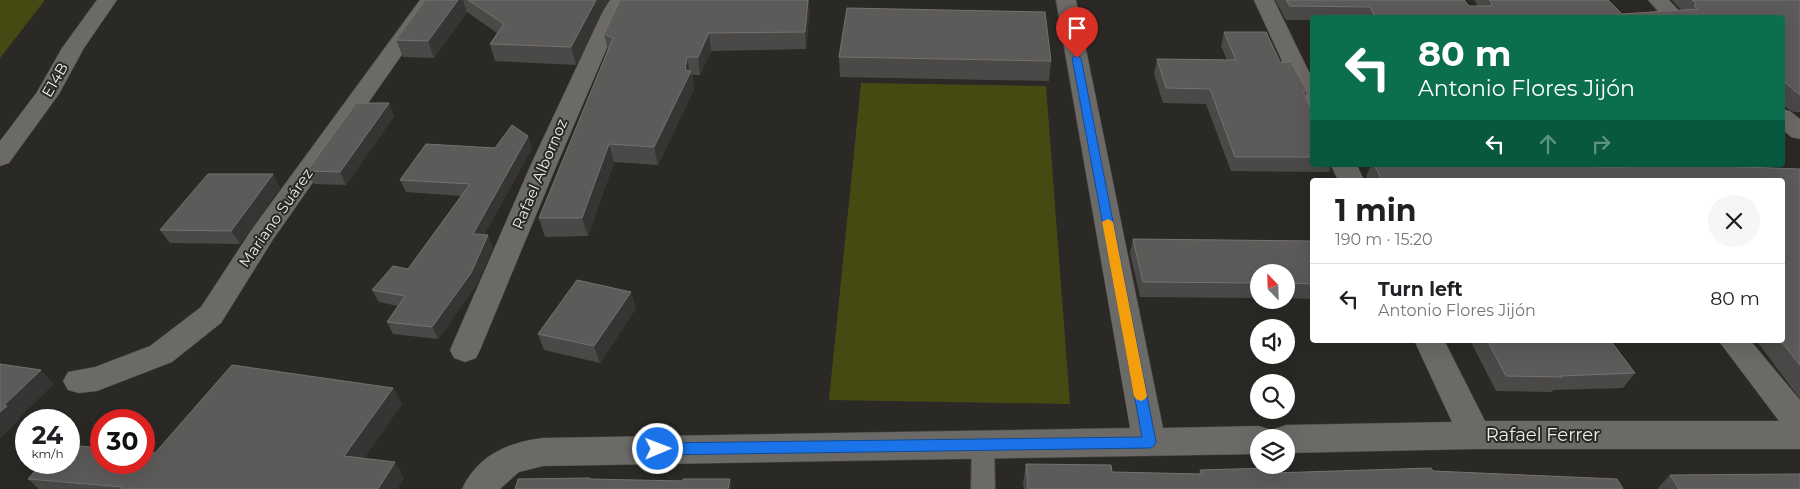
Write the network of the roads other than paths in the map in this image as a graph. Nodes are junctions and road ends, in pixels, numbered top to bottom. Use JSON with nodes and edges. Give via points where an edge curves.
{"nodes":[{"id":1,"x":107,"y":0,"type":"edge"},
{"id":2,"x":430,"y":0,"type":"edge"},
{"id":3,"x":620,"y":0,"type":"edge"},
{"id":4,"x":1066,"y":0,"type":"edge"},
{"id":5,"x":1264,"y":0,"type":"edge"},
{"id":6,"x":1658,"y":0,"type":"edge"},
{"id":7,"x":1673,"y":15,"type":"edge"},
{"id":8,"x":1310,"y":96,"type":"edge"},
{"id":9,"x":1785,"y":119,"type":"edge"},
{"id":10,"x":1800,"y":132,"type":"edge"},
{"id":11,"x":0,"y":158,"type":"edge"},
{"id":12,"x":1430,"y":343,"type":"edge"},
{"id":13,"x":1735,"y":343,"type":"edge"},
{"id":14,"x":465,"y":350,"type":"dead end"},
{"id":15,"x":79,"y":381,"type":"dead end"},
{"id":16,"x":1800,"y":424,"type":"edge"},
{"id":17,"x":1475,"y":435,"type":"junction"},
{"id":18,"x":1800,"y":435,"type":"edge"},
{"id":19,"x":1295,"y":439,"type":"edge"},
{"id":20,"x":1250,"y":440,"type":"edge"},
{"id":21,"x":1150,"y":442,"type":"junction"},
{"id":22,"x":982,"y":445,"type":"junction"},
{"id":23,"x":479,"y":489,"type":"edge"},
{"id":24,"x":983,"y":489,"type":"edge"}],
"edges":[{"from":1,"to":11,"type":"street","name":"E14B","via":[[73,48],[47,94]]},
{"from":2,"to":15,"type":"street","name":"Mariano Suárez","via":[[262,235],[211,315],[161,354],[97,379]]},
{"from":3,"to":14,"type":"street","name":"Rafael Albornoz","via":[[544,162]]},
{"from":4,"to":21,"type":"street"},
{"from":5,"to":8,"type":"street"},
{"from":6,"to":7,"type":"street"},
{"from":9,"to":10,"type":"street"},
{"from":12,"to":17,"type":"street"},
{"from":13,"to":16,"type":"street"},
{"from":17,"to":18,"type":"street","name":"Rafael Ferrer"},
{"from":17,"to":19,"type":"street","name":"Rafael Ferrer"},
{"from":20,"to":21,"type":"street"},
{"from":21,"to":22,"type":"street"},
{"from":22,"to":23,"type":"street","via":[[543,452],[510,459],[496,469]]},
{"from":22,"to":24,"type":"lane"}]}
